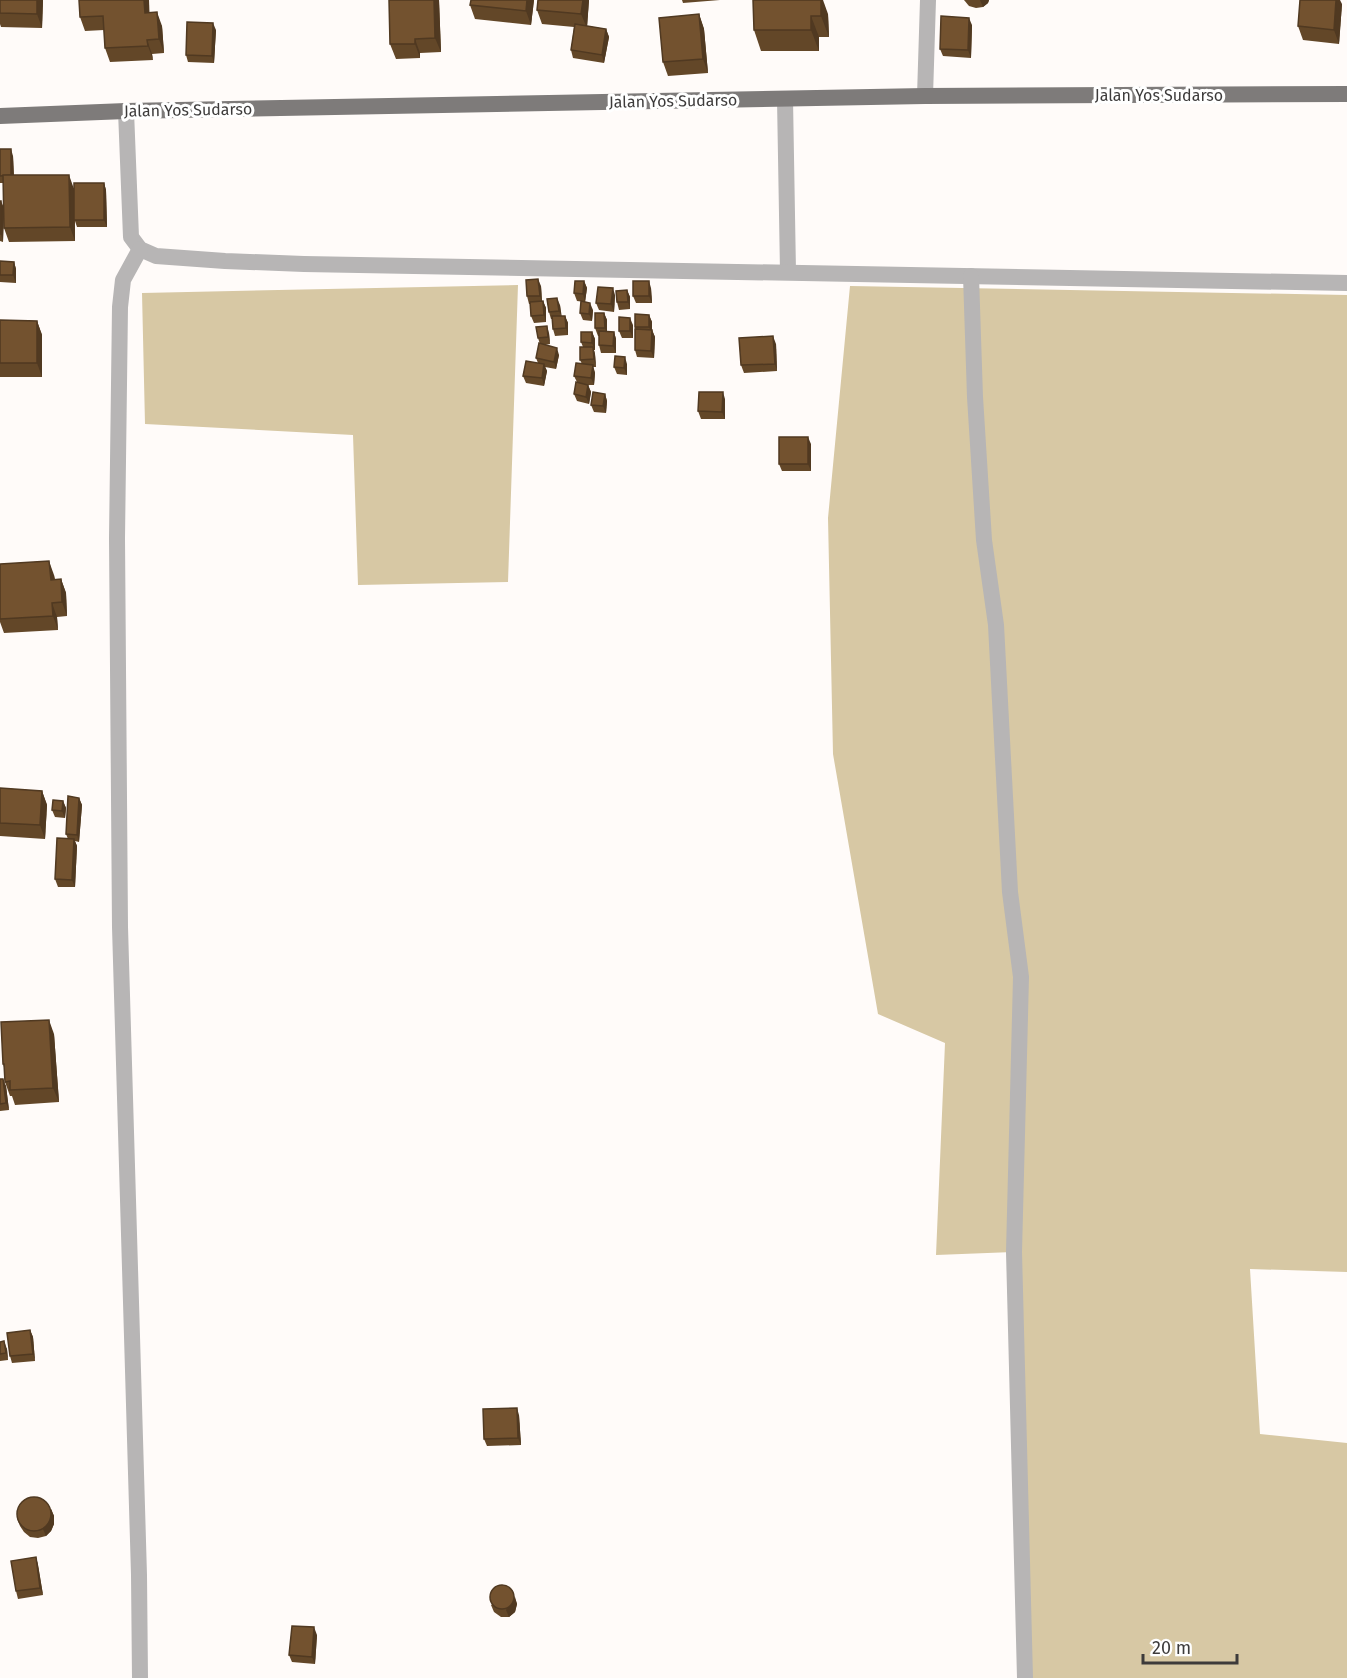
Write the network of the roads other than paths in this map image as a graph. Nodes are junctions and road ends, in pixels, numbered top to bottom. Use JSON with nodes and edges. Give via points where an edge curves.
{"nodes":[{"id":1,"x":928,"y":0,"type":"edge"},
{"id":2,"x":1347,"y":94,"type":"edge"},
{"id":3,"x":925,"y":96,"type":"junction"},
{"id":4,"x":785,"y":99,"type":"junction"},
{"id":5,"x":126,"y":111,"type":"junction"},
{"id":6,"x":0,"y":116,"type":"edge"},
{"id":7,"x":140,"y":249,"type":"junction"},
{"id":8,"x":788,"y":272,"type":"junction"},
{"id":9,"x":971,"y":276,"type":"junction"},
{"id":10,"x":1347,"y":283,"type":"edge"},
{"id":11,"x":140,"y":1678,"type":"edge"},
{"id":12,"x":1025,"y":1678,"type":"edge"}],
"edges":[{"from":1,"to":3,"type":"street"},
{"from":2,"to":3,"type":"main road","name":"Jalan Yos Sudarso"},
{"from":3,"to":4,"type":"main road","name":"Jalan Yos Sudarso"},
{"from":4,"to":5,"type":"main road","name":"Jalan Yos Sudarso"},
{"from":4,"to":8,"type":"street"},
{"from":5,"to":6,"type":"main road","name":"Jalan Yos Sudarso"},
{"from":5,"to":7,"type":"street","via":[[132,237]]},
{"from":7,"to":8,"type":"street","via":[[156,256],[225,261]]},
{"from":7,"to":11,"type":"street","via":[[123,280],[120,307],[117,538],[120,927]]},
{"from":8,"to":9,"type":"street"},
{"from":9,"to":10,"type":"street"},
{"from":9,"to":12,"type":"street","via":[[984,540],[996,625],[1010,892],[1021,977],[1014,1252]]}]}
